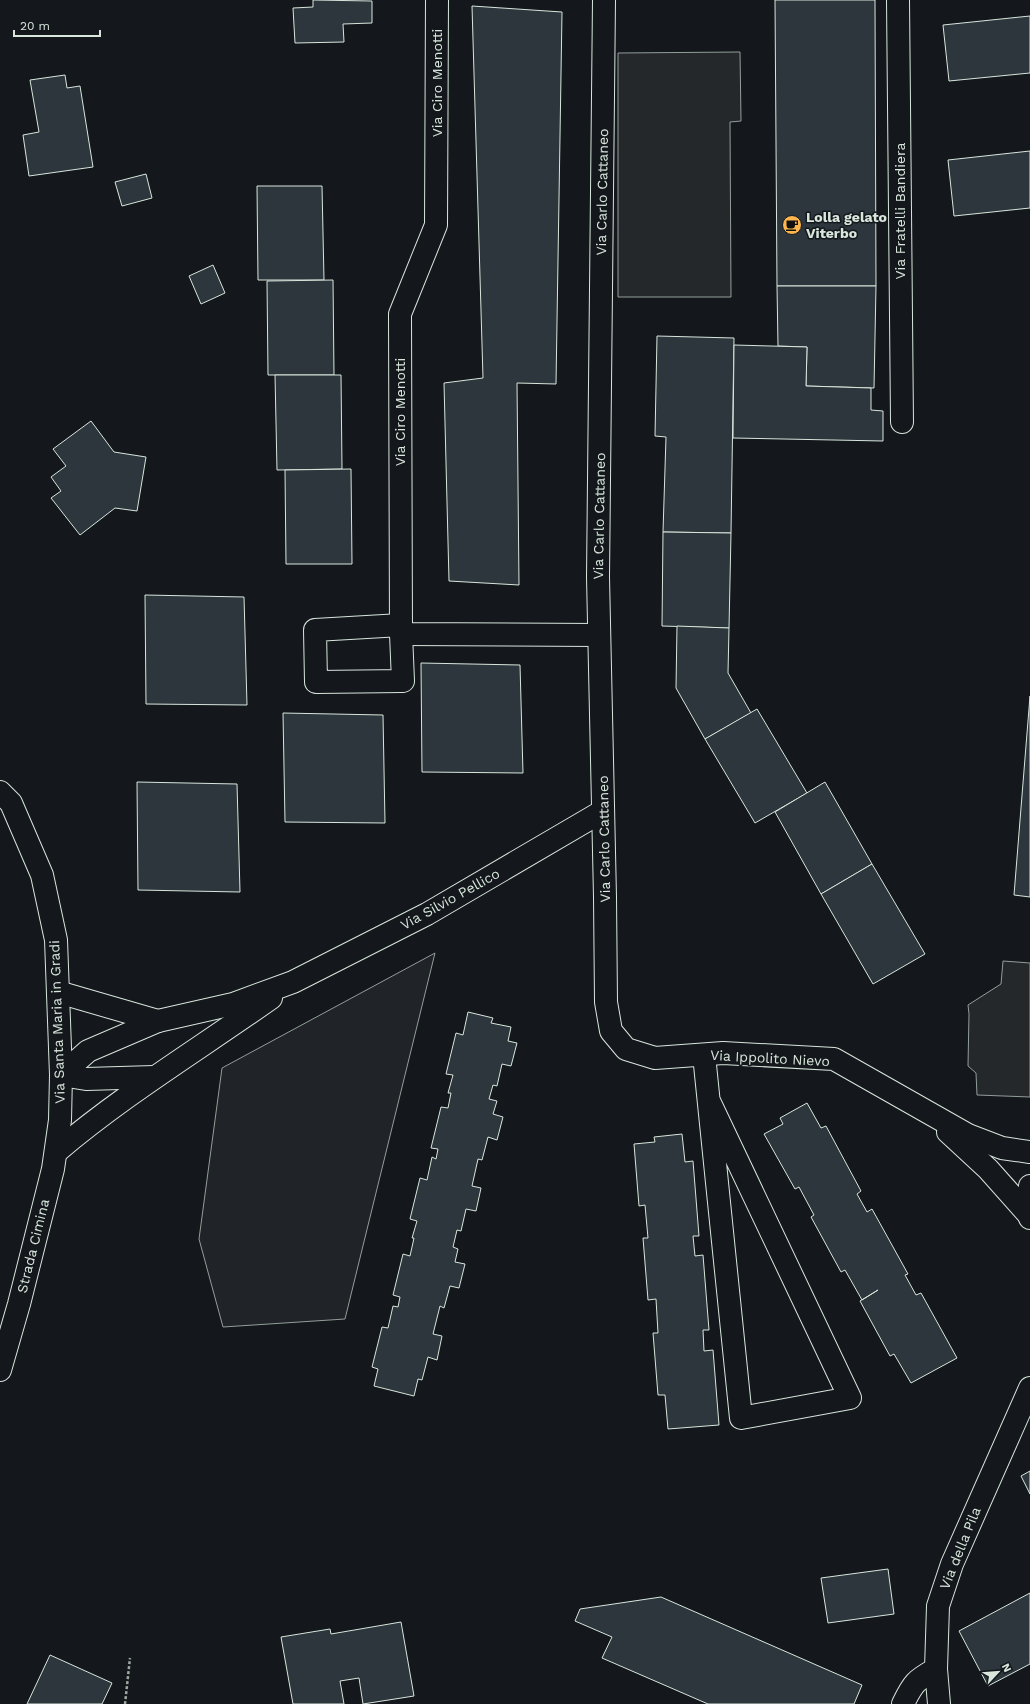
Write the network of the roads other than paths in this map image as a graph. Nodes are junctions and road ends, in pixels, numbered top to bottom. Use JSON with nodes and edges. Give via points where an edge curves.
{"nodes":[{"id":1,"x":437,"y":0,"type":"edge"},
{"id":2,"x":604,"y":0,"type":"edge"},
{"id":3,"x":898,"y":0,"type":"edge"},
{"id":4,"x":902,"y":422,"type":"dead end"},
{"id":5,"x":599,"y":635,"type":"junction"},
{"id":6,"x":0,"y":792,"type":"edge"},
{"id":7,"x":602,"y":811,"type":"junction"},
{"id":8,"x":294,"y":982,"type":"junction"},
{"id":9,"x":58,"y":992,"type":"junction"},
{"id":10,"x":158,"y":1021,"type":"junction"},
{"id":11,"x":611,"y":1031,"type":"joint"},
{"id":12,"x":704,"y":1054,"type":"junction"},
{"id":13,"x":61,"y":1075,"type":"junction"},
{"id":14,"x":154,"y":1077,"type":"junction"},
{"id":15,"x":709,"y":1101,"type":"junction"},
{"id":16,"x":927,"y":1112,"type":"junction"},
{"id":17,"x":60,"y":1120,"type":"joint"},
{"id":18,"x":56,"y":1152,"type":"junction"},
{"id":19,"x":1030,"y":1152,"type":"edge"},
{"id":20,"x":1030,"y":1186,"type":"edge"},
{"id":21,"x":1030,"y":1217,"type":"edge"},
{"id":22,"x":0,"y":1370,"type":"edge"},
{"id":23,"x":1030,"y":1388,"type":"edge"},
{"id":24,"x":936,"y":1669,"type":"junction"},
{"id":25,"x":903,"y":1704,"type":"edge"},
{"id":26,"x":939,"y":1704,"type":"edge"}],
"edges":[{"from":1,"to":5,"type":"street","name":"Via Ciro Menotti","via":[[436,225],[400,314],[401,629]]},
{"from":2,"to":5,"type":"street","name":"Via Carlo Cattaneo"},
{"from":3,"to":4,"type":"street","name":"Via Fratelli Bandiera"},
{"from":5,"to":7,"type":"street","name":"Via Carlo Cattaneo"},
{"from":6,"to":9,"type":"street","name":"Via Santa Maria in Gradi","via":[[11,803],[42,875],[56,940]]},
{"from":7,"to":8,"type":"street","name":"Via Silvio Pellico","via":[[427,914]]},
{"from":7,"to":11,"type":"street","name":"Via Carlo Cattaneo","via":[[606,897],[606,1002]]},
{"from":8,"to":10,"type":"street","name":"Via Silvio Pellico","via":[[233,1004]]},
{"from":8,"to":14,"type":"street","name":"Via Silvio Pellico"},
{"from":9,"to":10,"type":"street","name":"Via Silvio Pellico"},
{"from":9,"to":13,"type":"street","name":"Via Santa Maria in Gradi"},
{"from":10,"to":13,"type":"street","name":"Via Silvio Pellico","via":[[88,1051]]},
{"from":11,"to":12,"type":"street","name":"Via Ippolito Nievo","via":[[626,1049],[655,1058]]},
{"from":12,"to":15,"type":"street"},
{"from":12,"to":16,"type":"street","name":"Via Ippolito Nievo","via":[[834,1059]]},
{"from":13,"to":14,"type":"street","via":[[86,1079]]},
{"from":13,"to":17,"type":"street","name":"Via Santa Maria in Gradi"},
{"from":14,"to":18,"type":"street","name":"Via Silvio Pellico","via":[[86,1126]]},
{"from":15,"to":15,"type":"street","via":[[741,1418],[850,1398],[739,1164]]},
{"from":16,"to":19,"type":"street","name":"Via Ippolito Nievo","via":[[968,1135],[1002,1148]]},
{"from":16,"to":21,"type":"street","name":"Via Ippolito Nievo","via":[[988,1169]]},
{"from":17,"to":18,"type":"street","name":"Strada Cimina"},
{"from":18,"to":22,"type":"street","name":"Strada Cimina"},
{"from":20,"to":21,"type":"street"},
{"from":23,"to":24,"type":"street","name":"Via della Pila","via":[[952,1564],[938,1606]]},
{"from":24,"to":25,"type":"street","via":[[918,1679]]},
{"from":24,"to":26,"type":"street","name":"Via della Pila"}]}
